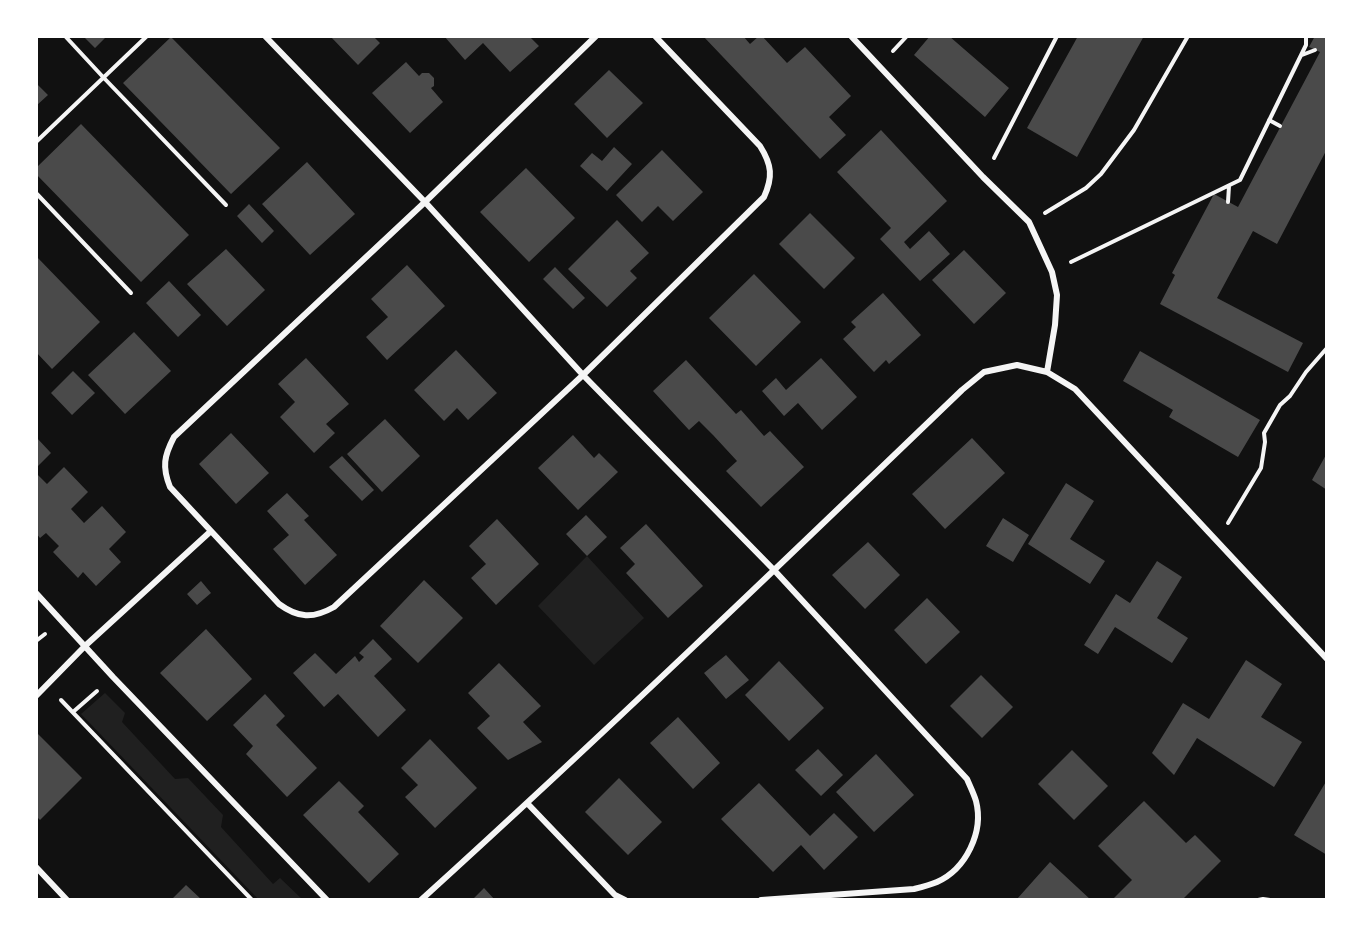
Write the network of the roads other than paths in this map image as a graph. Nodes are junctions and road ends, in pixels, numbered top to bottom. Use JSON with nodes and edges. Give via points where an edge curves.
{"nodes":[{"id":1,"x":265,"y":36,"type":"edge"},
{"id":2,"x":596,"y":36,"type":"edge"},
{"id":3,"x":655,"y":36,"type":"edge"},
{"id":4,"x":851,"y":36,"type":"edge"},
{"id":5,"x":425,"y":202,"type":"junction"},
{"id":6,"x":1047,"y":372,"type":"junction"},
{"id":7,"x":583,"y":375,"type":"junction"},
{"id":8,"x":211,"y":531,"type":"junction"},
{"id":9,"x":774,"y":570,"type":"junction"},
{"id":10,"x":36,"y":593,"type":"edge"},
{"id":11,"x":85,"y":646,"type":"junction"},
{"id":12,"x":1327,"y":659,"type":"edge"},
{"id":13,"x":36,"y":696,"type":"edge"},
{"id":14,"x":527,"y":803,"type":"junction"},
{"id":15,"x":36,"y":867,"type":"edge"},
{"id":16,"x":67,"y":900,"type":"edge"},
{"id":17,"x":327,"y":900,"type":"edge"},
{"id":18,"x":422,"y":900,"type":"edge"},
{"id":19,"x":625,"y":900,"type":"edge"},
{"id":20,"x":761,"y":900,"type":"edge"}],
"edges":[{"from":1,"to":5,"type":"street"},
{"from":2,"to":5,"type":"street"},
{"from":3,"to":7,"type":"street","via":[[760,146],[768,158],[769,184],[764,197]]},
{"from":4,"to":6,"type":"street","via":[[1029,222],[1052,272],[1057,295]]},
{"from":5,"to":7,"type":"street"},
{"from":5,"to":8,"type":"street","via":[[174,438],[168,449],[165,475],[170,487]]},
{"from":6,"to":9,"type":"street","via":[[1017,365],[984,372]]},
{"from":6,"to":12,"type":"street","via":[[1075,389]]},
{"from":7,"to":8,"type":"street","via":[[324,613],[300,615],[279,604]]},
{"from":7,"to":9,"type":"street"},
{"from":8,"to":11,"type":"street"},
{"from":9,"to":14,"type":"street"},
{"from":9,"to":20,"type":"street","via":[[967,779],[976,802],[977,825],[970,849],[957,868],[938,882],[914,889]]},
{"from":10,"to":11,"type":"street"},
{"from":11,"to":13,"type":"street"},
{"from":11,"to":17,"type":"street"},
{"from":14,"to":18,"type":"street"},
{"from":14,"to":19,"type":"street","via":[[615,895]]},
{"from":15,"to":16,"type":"street"}]}
